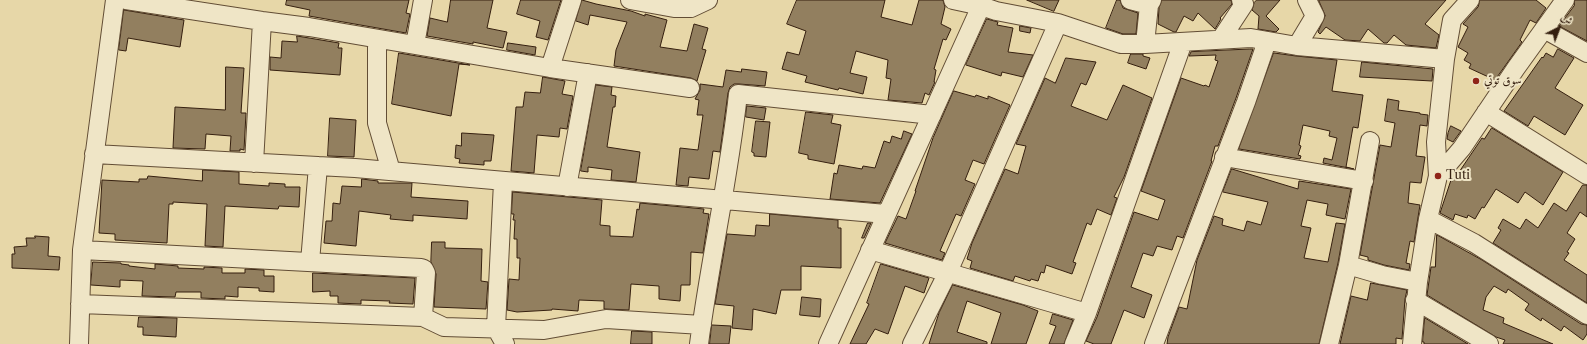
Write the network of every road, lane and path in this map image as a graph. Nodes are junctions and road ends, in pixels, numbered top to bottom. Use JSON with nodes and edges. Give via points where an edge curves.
{"nodes":[{"id":1,"x":115,"y":0,"type":"edge"},
{"id":2,"x":126,"y":0,"type":"edge"},
{"id":3,"x":423,"y":0,"type":"edge"},
{"id":4,"x":572,"y":0,"type":"edge"},
{"id":5,"x":630,"y":0,"type":"edge"},
{"id":6,"x":708,"y":0,"type":"edge"},
{"id":7,"x":953,"y":0,"type":"edge"},
{"id":8,"x":1130,"y":0,"type":"edge"},
{"id":9,"x":1241,"y":0,"type":"edge"},
{"id":10,"x":1307,"y":0,"type":"edge"},
{"id":11,"x":1470,"y":0,"type":"edge"},
{"id":12,"x":1565,"y":0,"type":"edge"},
{"id":13,"x":1150,"y":3,"type":"edge"},
{"id":14,"x":993,"y":6,"type":"edge"},
{"id":15,"x":262,"y":21,"type":"junction"},
{"id":16,"x":1058,"y":23,"type":"junction"},
{"id":17,"x":1544,"y":29,"type":"junction"},
{"id":18,"x":1221,"y":39,"type":"junction"},
{"id":19,"x":377,"y":40,"type":"junction"},
{"id":20,"x":1267,"y":41,"type":"junction"},
{"id":21,"x":1183,"y":42,"type":"junction"},
{"id":22,"x":1145,"y":44,"type":"junction"},
{"id":23,"x":414,"y":45,"type":"junction"},
{"id":24,"x":1297,"y":46,"type":"junction"},
{"id":25,"x":1587,"y":53,"type":"edge"},
{"id":26,"x":1444,"y":59,"type":"junction"},
{"id":27,"x":550,"y":68,"type":"junction"},
{"id":28,"x":588,"y":74,"type":"junction"},
{"id":29,"x":690,"y":88,"type":"dead end"},
{"id":30,"x":1486,"y":112,"type":"junction"},
{"id":31,"x":932,"y":115,"type":"junction"},
{"id":32,"x":1370,"y":141,"type":"dead end"},
{"id":33,"x":94,"y":154,"type":"junction"},
{"id":34,"x":1224,"y":157,"type":"junction"},
{"id":35,"x":254,"y":163,"type":"junction"},
{"id":36,"x":318,"y":166,"type":"junction"},
{"id":37,"x":391,"y":171,"type":"junction"},
{"id":38,"x":1587,"y":175,"type":"edge"},
{"id":39,"x":1438,"y":176,"type":"junction"},
{"id":40,"x":1364,"y":180,"type":"junction"},
{"id":41,"x":503,"y":182,"type":"junction"},
{"id":42,"x":567,"y":187,"type":"junction"},
{"id":43,"x":722,"y":201,"type":"junction"},
{"id":44,"x":886,"y":214,"type":"junction"},
{"id":45,"x":1428,"y":219,"type":"junction"},
{"id":46,"x":82,"y":250,"type":"junction"},
{"id":47,"x":870,"y":250,"type":"junction"},
{"id":48,"x":310,"y":262,"type":"junction"},
{"id":49,"x":1348,"y":265,"type":"junction"},
{"id":50,"x":948,"y":272,"type":"junction"},
{"id":51,"x":1418,"y":282,"type":"junction"},
{"id":52,"x":1416,"y":300,"type":"junction"},
{"id":53,"x":80,"y":304,"type":"junction"},
{"id":54,"x":1087,"y":313,"type":"junction"},
{"id":55,"x":1587,"y":315,"type":"edge"},
{"id":56,"x":423,"y":317,"type":"junction"},
{"id":57,"x":702,"y":325,"type":"junction"},
{"id":58,"x":496,"y":328,"type":"junction"},
{"id":59,"x":79,"y":344,"type":"edge"},
{"id":60,"x":505,"y":344,"type":"edge"},
{"id":61,"x":699,"y":344,"type":"edge"},
{"id":62,"x":828,"y":344,"type":"edge"},
{"id":63,"x":912,"y":344,"type":"edge"},
{"id":64,"x":1074,"y":344,"type":"edge"},
{"id":65,"x":1154,"y":344,"type":"edge"},
{"id":66,"x":1329,"y":344,"type":"edge"},
{"id":67,"x":1412,"y":344,"type":"edge"},
{"id":68,"x":1489,"y":344,"type":"edge"}],
"edges":[{"from":1,"to":33,"type":"street"},
{"from":2,"to":15,"type":"street"},
{"from":3,"to":23,"type":"street"},
{"from":4,"to":27,"type":"street"},
{"from":5,"to":6,"type":"street","via":[[674,8],[691,8]]},
{"from":7,"to":14,"type":"street"},
{"from":8,"to":13,"type":"street"},
{"from":9,"to":18,"type":"street","via":[[1244,4]]},
{"from":10,"to":24,"type":"street","via":[[1315,16]]},
{"from":11,"to":26,"type":"street","via":[[1452,20]]},
{"from":12,"to":17,"type":"street"},
{"from":13,"to":22,"type":"street"},
{"from":14,"to":16,"type":"street"},
{"from":14,"to":31,"type":"street"},
{"from":15,"to":19,"type":"street"},
{"from":15,"to":35,"type":"street"},
{"from":16,"to":22,"type":"street","via":[[1121,44]]},
{"from":16,"to":50,"type":"street"},
{"from":17,"to":25,"type":"street"},
{"from":17,"to":30,"type":"street"},
{"from":18,"to":20,"type":"street","via":[[1251,38]]},
{"from":18,"to":21,"type":"street"},
{"from":19,"to":23,"type":"street"},
{"from":19,"to":37,"type":"street","via":[[377,123]]},
{"from":20,"to":24,"type":"street"},
{"from":20,"to":34,"type":"street"},
{"from":21,"to":22,"type":"street"},
{"from":21,"to":54,"type":"street"},
{"from":23,"to":27,"type":"street"},
{"from":24,"to":26,"type":"street"},
{"from":26,"to":39,"type":"street","via":[[1436,142]]},
{"from":27,"to":28,"type":"street"},
{"from":28,"to":29,"type":"street"},
{"from":28,"to":42,"type":"street"},
{"from":30,"to":38,"type":"street"},
{"from":30,"to":39,"type":"street","via":[[1453,160]]},
{"from":31,"to":43,"type":"street","via":[[738,94]]},
{"from":31,"to":44,"type":"street"},
{"from":32,"to":40,"type":"street"},
{"from":33,"to":35,"type":"street"},
{"from":33,"to":46,"type":"street"},
{"from":34,"to":40,"type":"street"},
{"from":34,"to":65,"type":"street"},
{"from":35,"to":36,"type":"street"},
{"from":36,"to":37,"type":"street"},
{"from":36,"to":48,"type":"street"},
{"from":37,"to":41,"type":"street"},
{"from":39,"to":45,"type":"street"},
{"from":40,"to":49,"type":"street"},
{"from":41,"to":42,"type":"street"},
{"from":41,"to":58,"type":"street"},
{"from":42,"to":43,"type":"street"},
{"from":43,"to":44,"type":"street"},
{"from":43,"to":57,"type":"street"},
{"from":44,"to":47,"type":"street"},
{"from":45,"to":51,"type":"street"},
{"from":45,"to":55,"type":"street","via":[[1474,243]]},
{"from":46,"to":48,"type":"street"},
{"from":46,"to":53,"type":"street"},
{"from":47,"to":50,"type":"street"},
{"from":47,"to":62,"type":"street"},
{"from":48,"to":56,"type":"street","via":[[424,270],[426,273]]},
{"from":49,"to":51,"type":"street"},
{"from":49,"to":66,"type":"street"},
{"from":50,"to":54,"type":"street"},
{"from":50,"to":63,"type":"street"},
{"from":51,"to":52,"type":"street"},
{"from":52,"to":67,"type":"street"},
{"from":52,"to":68,"type":"street"},
{"from":53,"to":56,"type":"street"},
{"from":53,"to":59,"type":"street"},
{"from":54,"to":64,"type":"street"},
{"from":56,"to":58,"type":"street","via":[[444,327]]},
{"from":57,"to":58,"type":"street","via":[[606,319],[544,330]]},
{"from":57,"to":61,"type":"street"},
{"from":58,"to":60,"type":"street"}]}
